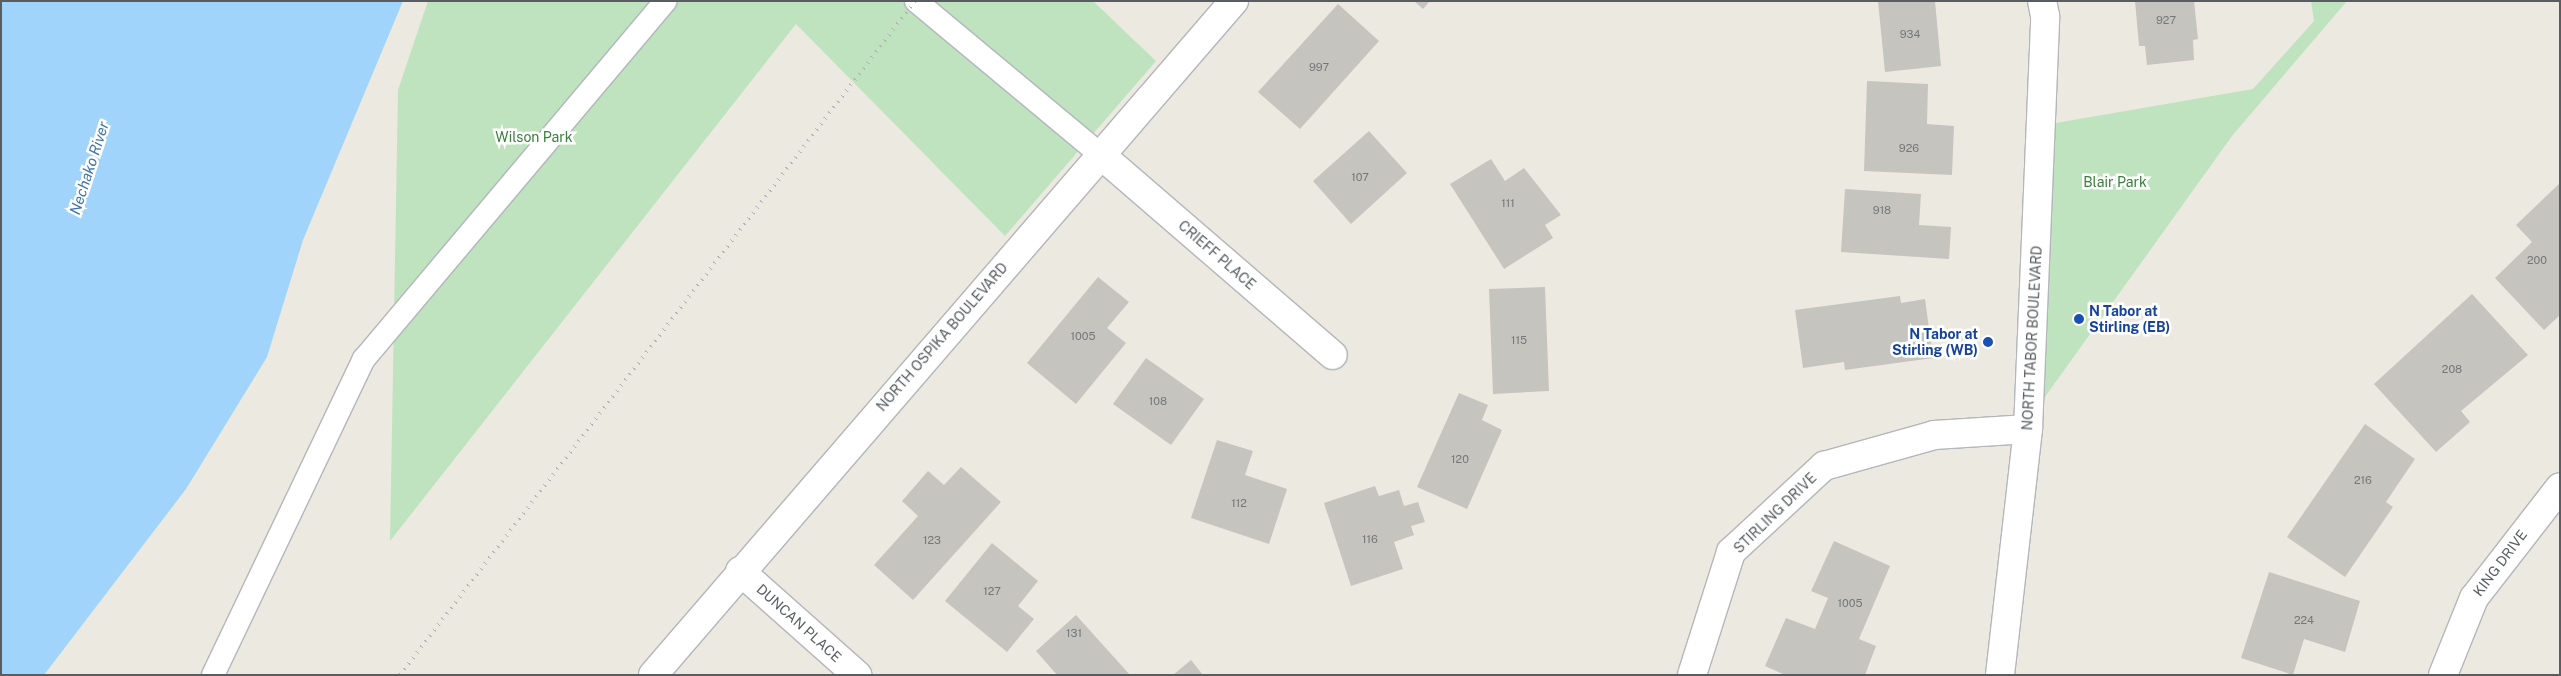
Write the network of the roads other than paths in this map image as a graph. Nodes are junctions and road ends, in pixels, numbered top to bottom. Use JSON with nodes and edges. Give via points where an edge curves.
{"nodes":[{"id":1,"x":665,"y":1,"type":"edge"},
{"id":2,"x":916,"y":1,"type":"edge"},
{"id":3,"x":1234,"y":1,"type":"edge"},
{"id":4,"x":2042,"y":1,"type":"edge"},
{"id":5,"x":1101,"y":155,"type":"junction"},
{"id":6,"x":1333,"y":355,"type":"dead end"},
{"id":7,"x":2028,"y":429,"type":"junction"},
{"id":8,"x":2560,"y":487,"type":"edge"},
{"id":9,"x":740,"y":571,"type":"junction"},
{"id":10,"x":213,"y":675,"type":"edge"},
{"id":11,"x":653,"y":675,"type":"edge"},
{"id":12,"x":857,"y":675,"type":"edge"},
{"id":13,"x":1692,"y":675,"type":"edge"},
{"id":14,"x":2000,"y":675,"type":"edge"},
{"id":15,"x":2442,"y":675,"type":"edge"}],
"edges":[{"from":1,"to":10,"type":"lane","via":[[364,359]]},
{"from":2,"to":5,"type":"lane"},
{"from":3,"to":5,"type":"street","name":"NORTH OSPIKA BOULEVARD"},
{"from":4,"to":7,"type":"street","name":"NORTH TABOR BOULEVARD","via":[[2045,16]]},
{"from":5,"to":6,"type":"street","name":"CRIEFF PLACE"},
{"from":5,"to":9,"type":"street","name":"NORTH OSPIKA BOULEVARD"},
{"from":7,"to":13,"type":"street","name":"STIRLING DRIVE","via":[[1934,435],[1824,466],[1732,552]]},
{"from":7,"to":14,"type":"street","name":"NORTH TABOR BOULEVARD"},
{"from":8,"to":15,"type":"street","name":"KING DRIVE","via":[[2474,598]]},
{"from":9,"to":11,"type":"street","name":"NORTH OSPIKA BOULEVARD"},
{"from":9,"to":12,"type":"street","name":"DUNCAN PLACE"}]}
